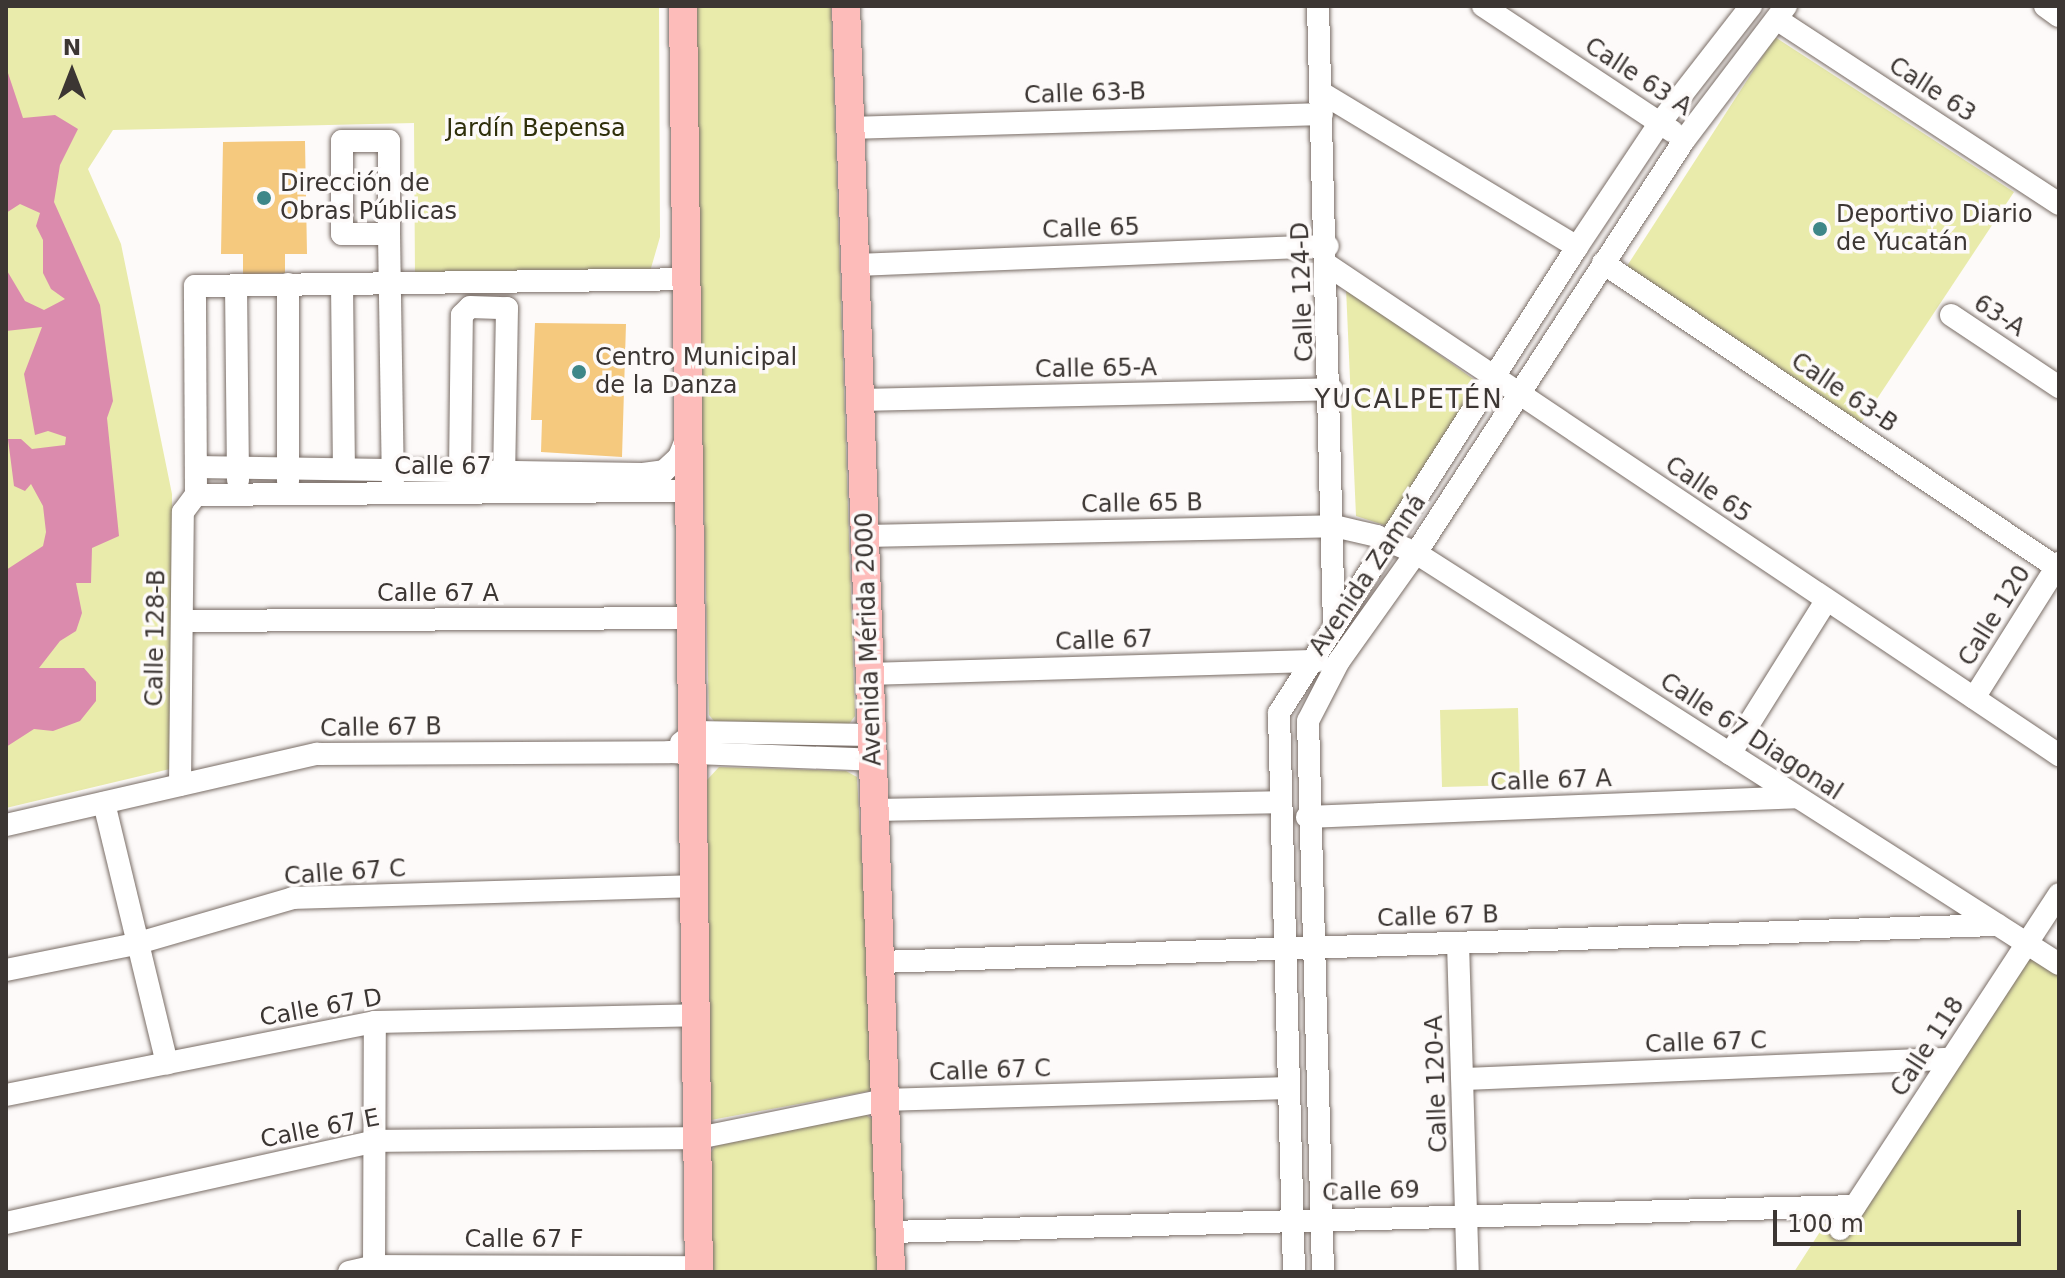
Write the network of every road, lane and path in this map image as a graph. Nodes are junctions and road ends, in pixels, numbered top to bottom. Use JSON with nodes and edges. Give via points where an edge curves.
{"nodes":[{"id":1,"x":683,"y":6,"type":"edge"},
{"id":2,"x":846,"y":6,"type":"edge"},
{"id":3,"x":1318,"y":6,"type":"edge"},
{"id":4,"x":1483,"y":6,"type":"edge"},
{"id":5,"x":1751,"y":6,"type":"edge"},
{"id":6,"x":2045,"y":6,"type":"edge"},
{"id":7,"x":1782,"y":13,"type":"edge"},
{"id":8,"x":2059,"y":16,"type":"edge"},
{"id":9,"x":1726,"y":40,"type":"junction"},
{"id":10,"x":1748,"y":56,"type":"junction"},
{"id":11,"x":1322,"y":103,"type":"junction"},
{"id":12,"x":1659,"y":124,"type":"junction"},
{"id":13,"x":851,"y":128,"type":"junction"},
{"id":14,"x":1685,"y":139,"type":"junction"},
{"id":15,"x":2059,"y":204,"type":"edge"},
{"id":16,"x":389,"y":234,"type":"junction"},
{"id":17,"x":1577,"y":247,"type":"junction"},
{"id":18,"x":1328,"y":256,"type":"junction"},
{"id":19,"x":1603,"y":263,"type":"junction"},
{"id":20,"x":855,"y":265,"type":"junction"},
{"id":21,"x":688,"y":279,"type":"junction"},
{"id":22,"x":390,"y":283,"type":"junction"},
{"id":23,"x":288,"y":284,"type":"junction"},
{"id":24,"x":342,"y":284,"type":"junction"},
{"id":25,"x":236,"y":285,"type":"junction"},
{"id":26,"x":1951,"y":315,"type":"dead end"},
{"id":27,"x":1496,"y":377,"type":"junction"},
{"id":28,"x":2059,"y":387,"type":"edge"},
{"id":29,"x":1332,"y":389,"type":"junction"},
{"id":30,"x":1518,"y":393,"type":"junction"},
{"id":31,"x":860,"y":400,"type":"junction"},
{"id":32,"x":690,"y":429,"type":"junction"},
{"id":33,"x":196,"y":467,"type":"junction"},
{"id":34,"x":238,"y":467,"type":"junction"},
{"id":35,"x":288,"y":468,"type":"junction"},
{"id":36,"x":344,"y":469,"type":"junction"},
{"id":37,"x":393,"y":470,"type":"junction"},
{"id":38,"x":460,"y":471,"type":"junction"},
{"id":39,"x":504,"y":482,"type":"junction"},
{"id":40,"x":691,"y":491,"type":"junction"},
{"id":41,"x":393,"y":494,"type":"junction"},
{"id":42,"x":196,"y":495,"type":"junction"},
{"id":43,"x":238,"y":495,"type":"junction"},
{"id":44,"x":288,"y":495,"type":"junction"},
{"id":45,"x":1334,"y":526,"type":"junction"},
{"id":46,"x":865,"y":536,"type":"junction"},
{"id":47,"x":1388,"y":542,"type":"junction"},
{"id":48,"x":1416,"y":553,"type":"junction"},
{"id":49,"x":2058,"y":565,"type":"edge"},
{"id":50,"x":1826,"y":601,"type":"junction"},
{"id":51,"x":693,"y":618,"type":"junction"},
{"id":52,"x":183,"y":621,"type":"junction"},
{"id":53,"x":1334,"y":624,"type":"junction"},
{"id":54,"x":1339,"y":661,"type":"junction"},
{"id":55,"x":1307,"y":662,"type":"junction"},
{"id":56,"x":870,"y":674,"type":"junction"},
{"id":57,"x":1974,"y":698,"type":"junction"},
{"id":58,"x":686,"y":747,"type":"junction"},
{"id":59,"x":873,"y":747,"type":"junction"},
{"id":60,"x":1730,"y":754,"type":"junction"},
{"id":61,"x":2059,"y":755,"type":"edge"},
{"id":62,"x":180,"y":785,"type":"junction"},
{"id":63,"x":1797,"y":797,"type":"junction"},
{"id":64,"x":1277,"y":802,"type":"junction"},
{"id":65,"x":104,"y":803,"type":"junction"},
{"id":66,"x":875,"y":810,"type":"junction"},
{"id":67,"x":1307,"y":817,"type":"junction"},
{"id":68,"x":6,"y":825,"type":"edge"},
{"id":69,"x":696,"y":886,"type":"junction"},
{"id":70,"x":2059,"y":894,"type":"edge"},
{"id":71,"x":1997,"y":925,"type":"junction"},
{"id":72,"x":1458,"y":943,"type":"junction"},
{"id":73,"x":135,"y":944,"type":"junction"},
{"id":74,"x":2026,"y":944,"type":"junction"},
{"id":75,"x":1284,"y":947,"type":"junction"},
{"id":76,"x":1311,"y":947,"type":"junction"},
{"id":77,"x":880,"y":962,"type":"junction"},
{"id":78,"x":2059,"y":964,"type":"edge"},
{"id":79,"x":6,"y":970,"type":"edge"},
{"id":80,"x":697,"y":1015,"type":"junction"},
{"id":81,"x":375,"y":1022,"type":"junction"},
{"id":82,"x":1951,"y":1059,"type":"junction"},
{"id":83,"x":167,"y":1063,"type":"junction"},
{"id":84,"x":1464,"y":1079,"type":"junction"},
{"id":85,"x":1287,"y":1088,"type":"junction"},
{"id":86,"x":6,"y":1095,"type":"edge"},
{"id":87,"x":885,"y":1100,"type":"junction"},
{"id":88,"x":698,"y":1138,"type":"junction"},
{"id":89,"x":375,"y":1141,"type":"junction"},
{"id":90,"x":1855,"y":1206,"type":"junction"},
{"id":91,"x":1466,"y":1214,"type":"junction"},
{"id":92,"x":1321,"y":1220,"type":"junction"},
{"id":93,"x":1292,"y":1221,"type":"junction"},
{"id":94,"x":6,"y":1223,"type":"edge"},
{"id":95,"x":1840,"y":1229,"type":"dead end"},
{"id":96,"x":890,"y":1232,"type":"junction"},
{"id":97,"x":374,"y":1266,"type":"junction"},
{"id":98,"x":699,"y":1269,"type":"edge"},
{"id":99,"x":349,"y":1272,"type":"edge"},
{"id":100,"x":891,"y":1272,"type":"edge"},
{"id":101,"x":1294,"y":1272,"type":"edge"},
{"id":102,"x":1323,"y":1272,"type":"edge"},
{"id":103,"x":1468,"y":1272,"type":"edge"}],
"edges":[{"from":1,"to":21,"type":"main road"},
{"from":2,"to":13,"type":"main road","name":"Avenida Mérida 2000"},
{"from":3,"to":11,"type":"street","name":"Calle 124-D"},
{"from":4,"to":12,"type":"street","name":"Calle 63 A"},
{"from":5,"to":9,"type":"street","name":"Avenida Zamná"},
{"from":6,"to":8,"type":"street"},
{"from":7,"to":10,"type":"street","name":"Avenida Zamná"},
{"from":7,"to":15,"type":"street","name":"Calle 63"},
{"from":9,"to":10,"type":"street"},
{"from":9,"to":12,"type":"street","name":"Avenida Zamná"},
{"from":10,"to":14,"type":"street","name":"Avenida Zamná"},
{"from":11,"to":13,"type":"street","name":"Calle 63-B"},
{"from":11,"to":17,"type":"street"},
{"from":11,"to":18,"type":"street","name":"Calle 124-D"},
{"from":12,"to":14,"type":"street","name":"Calle 63 A"},
{"from":12,"to":17,"type":"street","name":"Avenida Zamná"},
{"from":13,"to":20,"type":"main road","name":"Avenida Mérida 2000"},
{"from":14,"to":19,"type":"street","name":"Avenida Zamná"},
{"from":16,"to":16,"type":"street","via":[[389,141],[342,141],[342,234]]},
{"from":16,"to":22,"type":"street"},
{"from":17,"to":27,"type":"street","name":"Avenida Zamná"},
{"from":18,"to":20,"type":"street","name":"Calle 65"},
{"from":18,"to":27,"type":"street","name":"Calle 65"},
{"from":18,"to":29,"type":"street","name":"Calle 124-D"},
{"from":19,"to":30,"type":"street","name":"Avenida Zamná"},
{"from":19,"to":49,"type":"street","name":"Calle 63-B"},
{"from":20,"to":31,"type":"main road","name":"Avenida Mérida 2000"},
{"from":21,"to":22,"type":"street"},
{"from":21,"to":32,"type":"main road"},
{"from":22,"to":24,"type":"street"},
{"from":22,"to":37,"type":"street"},
{"from":23,"to":24,"type":"street"},
{"from":23,"to":25,"type":"street"},
{"from":23,"to":35,"type":"street"},
{"from":24,"to":36,"type":"street"},
{"from":25,"to":33,"type":"street","via":[[195,286]]},
{"from":25,"to":34,"type":"street"},
{"from":26,"to":28,"type":"street","name":"63-A"},
{"from":27,"to":30,"type":"street","name":"Calle 65"},
{"from":27,"to":47,"type":"street","name":"Avenida Zamná"},
{"from":29,"to":31,"type":"street","name":"Calle 65-A"},
{"from":29,"to":45,"type":"street","name":"Calle 124-D"},
{"from":30,"to":48,"type":"street","name":"Avenida Zamná"},
{"from":30,"to":50,"type":"street","name":"Calle 65"},
{"from":31,"to":46,"type":"main road","name":"Avenida Mérida 2000"},
{"from":32,"to":39,"type":"street","via":[[679,457],[664,471]]},
{"from":32,"to":40,"type":"main road"},
{"from":33,"to":34,"type":"street"},
{"from":33,"to":42,"type":"street"},
{"from":34,"to":35,"type":"street"},
{"from":34,"to":43,"type":"street"},
{"from":35,"to":36,"type":"street"},
{"from":35,"to":44,"type":"street"},
{"from":36,"to":37,"type":"street"},
{"from":37,"to":38,"type":"street"},
{"from":37,"to":41,"type":"street"},
{"from":38,"to":39,"type":"street"},
{"from":38,"to":39,"type":"street","via":[[462,315],[470,307],[507,308]]},
{"from":39,"to":40,"type":"street","name":"Calle 67"},
{"from":39,"to":41,"type":"street","name":"Calle 67"},
{"from":40,"to":51,"type":"main road"},
{"from":41,"to":44,"type":"street","name":"Calle 67"},
{"from":42,"to":43,"type":"street","name":"Calle 67"},
{"from":42,"to":52,"type":"street","name":"Calle 128-B","via":[[183,512]]},
{"from":43,"to":44,"type":"street","name":"Calle 67"},
{"from":45,"to":46,"type":"street","name":"Calle 65 B"},
{"from":45,"to":47,"type":"street","name":"Calle 65 B"},
{"from":45,"to":53,"type":"street","name":"Calle 124-D"},
{"from":46,"to":56,"type":"main road","name":"Avenida Mérida 2000"},
{"from":47,"to":48,"type":"street","name":"Calle 65 B"},
{"from":47,"to":53,"type":"street","name":"Avenida Zamná"},
{"from":48,"to":54,"type":"street","name":"Avenida Zamná"},
{"from":48,"to":60,"type":"street","name":"Calle 67 Diagonal"},
{"from":49,"to":57,"type":"street","name":"Calle 120"},
{"from":50,"to":57,"type":"street","name":"Calle 65"},
{"from":50,"to":60,"type":"street"},
{"from":51,"to":52,"type":"street","name":"Calle 67 A"},
{"from":51,"to":58,"type":"main road"},
{"from":52,"to":62,"type":"street","name":"Calle 128-B"},
{"from":53,"to":55,"type":"street","name":"Avenida Zamná"},
{"from":54,"to":55,"type":"street","name":"Calle 67"},
{"from":54,"to":67,"type":"street","name":"Avenida Zamná","via":[[1308,721]]},
{"from":55,"to":56,"type":"street","name":"Calle 67"},
{"from":55,"to":64,"type":"street","name":"Avenida Zamná","via":[[1279,713]]},
{"from":56,"to":59,"type":"main road","name":"Avenida Mérida 2000"},
{"from":57,"to":61,"type":"street","name":"Calle 65"},
{"from":58,"to":59,"type":"street"},
{"from":58,"to":62,"type":"street","name":"Calle 67 B","via":[[317,754]]},
{"from":58,"to":69,"type":"main road"},
{"from":59,"to":66,"type":"main road","name":"Avenida Mérida 2000"},
{"from":60,"to":63,"type":"street","name":"Calle 67 Diagonal"},
{"from":62,"to":65,"type":"street","name":"Calle 67 B"},
{"from":63,"to":67,"type":"street","name":"Calle 67 A"},
{"from":63,"to":71,"type":"street","name":"Calle 67 Diagonal"},
{"from":64,"to":66,"type":"street"},
{"from":64,"to":75,"type":"street","name":"Avenida Zamná"},
{"from":65,"to":68,"type":"street","name":"Calle 67 B"},
{"from":65,"to":73,"type":"street"},
{"from":66,"to":77,"type":"main road","name":"Avenida Mérida 2000"},
{"from":67,"to":76,"type":"street","name":"Avenida Zamná"},
{"from":69,"to":73,"type":"street","name":"Calle 67 C","via":[[293,898]]},
{"from":69,"to":80,"type":"main road"},
{"from":70,"to":74,"type":"street","name":"Calle 118"},
{"from":71,"to":72,"type":"street","name":"Calle 67 B"},
{"from":71,"to":74,"type":"street","name":"Calle 67 Diagonal"},
{"from":72,"to":76,"type":"street","name":"Calle 67 B"},
{"from":72,"to":84,"type":"street","name":"Calle 120-A"},
{"from":73,"to":79,"type":"street","name":"Calle 67 C"},
{"from":73,"to":83,"type":"street"},
{"from":74,"to":78,"type":"street","name":"Calle 67 Diagonal"},
{"from":74,"to":82,"type":"street","name":"Calle 118"},
{"from":75,"to":76,"type":"street","name":"Calle 67 B"},
{"from":75,"to":77,"type":"street","name":"Calle 67 B"},
{"from":75,"to":85,"type":"street","name":"Avenida Zamná"},
{"from":76,"to":92,"type":"street","name":"Avenida Zamná"},
{"from":77,"to":87,"type":"main road","name":"Avenida Mérida 2000"},
{"from":80,"to":81,"type":"street","name":"Calle 67 D"},
{"from":80,"to":88,"type":"main road"},
{"from":81,"to":83,"type":"street","name":"Calle 67 D"},
{"from":81,"to":89,"type":"street"},
{"from":82,"to":84,"type":"street","name":"Calle 67 C"},
{"from":82,"to":90,"type":"street","name":"Calle 118"},
{"from":83,"to":86,"type":"street","name":"Calle 67 D"},
{"from":84,"to":91,"type":"street","name":"Calle 120-A"},
{"from":85,"to":87,"type":"street","name":"Calle 67 C"},
{"from":85,"to":93,"type":"street","name":"Avenida Zamná"},
{"from":87,"to":88,"type":"street","name":"Calle 67 C"},
{"from":87,"to":96,"type":"main road","name":"Avenida Mérida 2000"},
{"from":88,"to":89,"type":"street","name":"Calle 67 E"},
{"from":88,"to":98,"type":"main road"},
{"from":89,"to":94,"type":"street","name":"Calle 67 E"},
{"from":89,"to":97,"type":"street"},
{"from":90,"to":91,"type":"street","name":"Calle 69"},
{"from":90,"to":95,"type":"street","name":"Calle 118"},
{"from":91,"to":92,"type":"street","name":"Calle 69"},
{"from":91,"to":103,"type":"street","name":"Calle 120-A"},
{"from":92,"to":93,"type":"street","name":"Calle 69"},
{"from":92,"to":102,"type":"street","name":"Avenida Zamná"},
{"from":93,"to":96,"type":"street","name":"Calle 69"},
{"from":93,"to":101,"type":"street","name":"Avenida Zamná"},
{"from":96,"to":100,"type":"main road","name":"Avenida Mérida 2000"},
{"from":97,"to":98,"type":"street","name":"Calle 67 F"},
{"from":97,"to":99,"type":"street","name":"Calle 67 F"}]}
